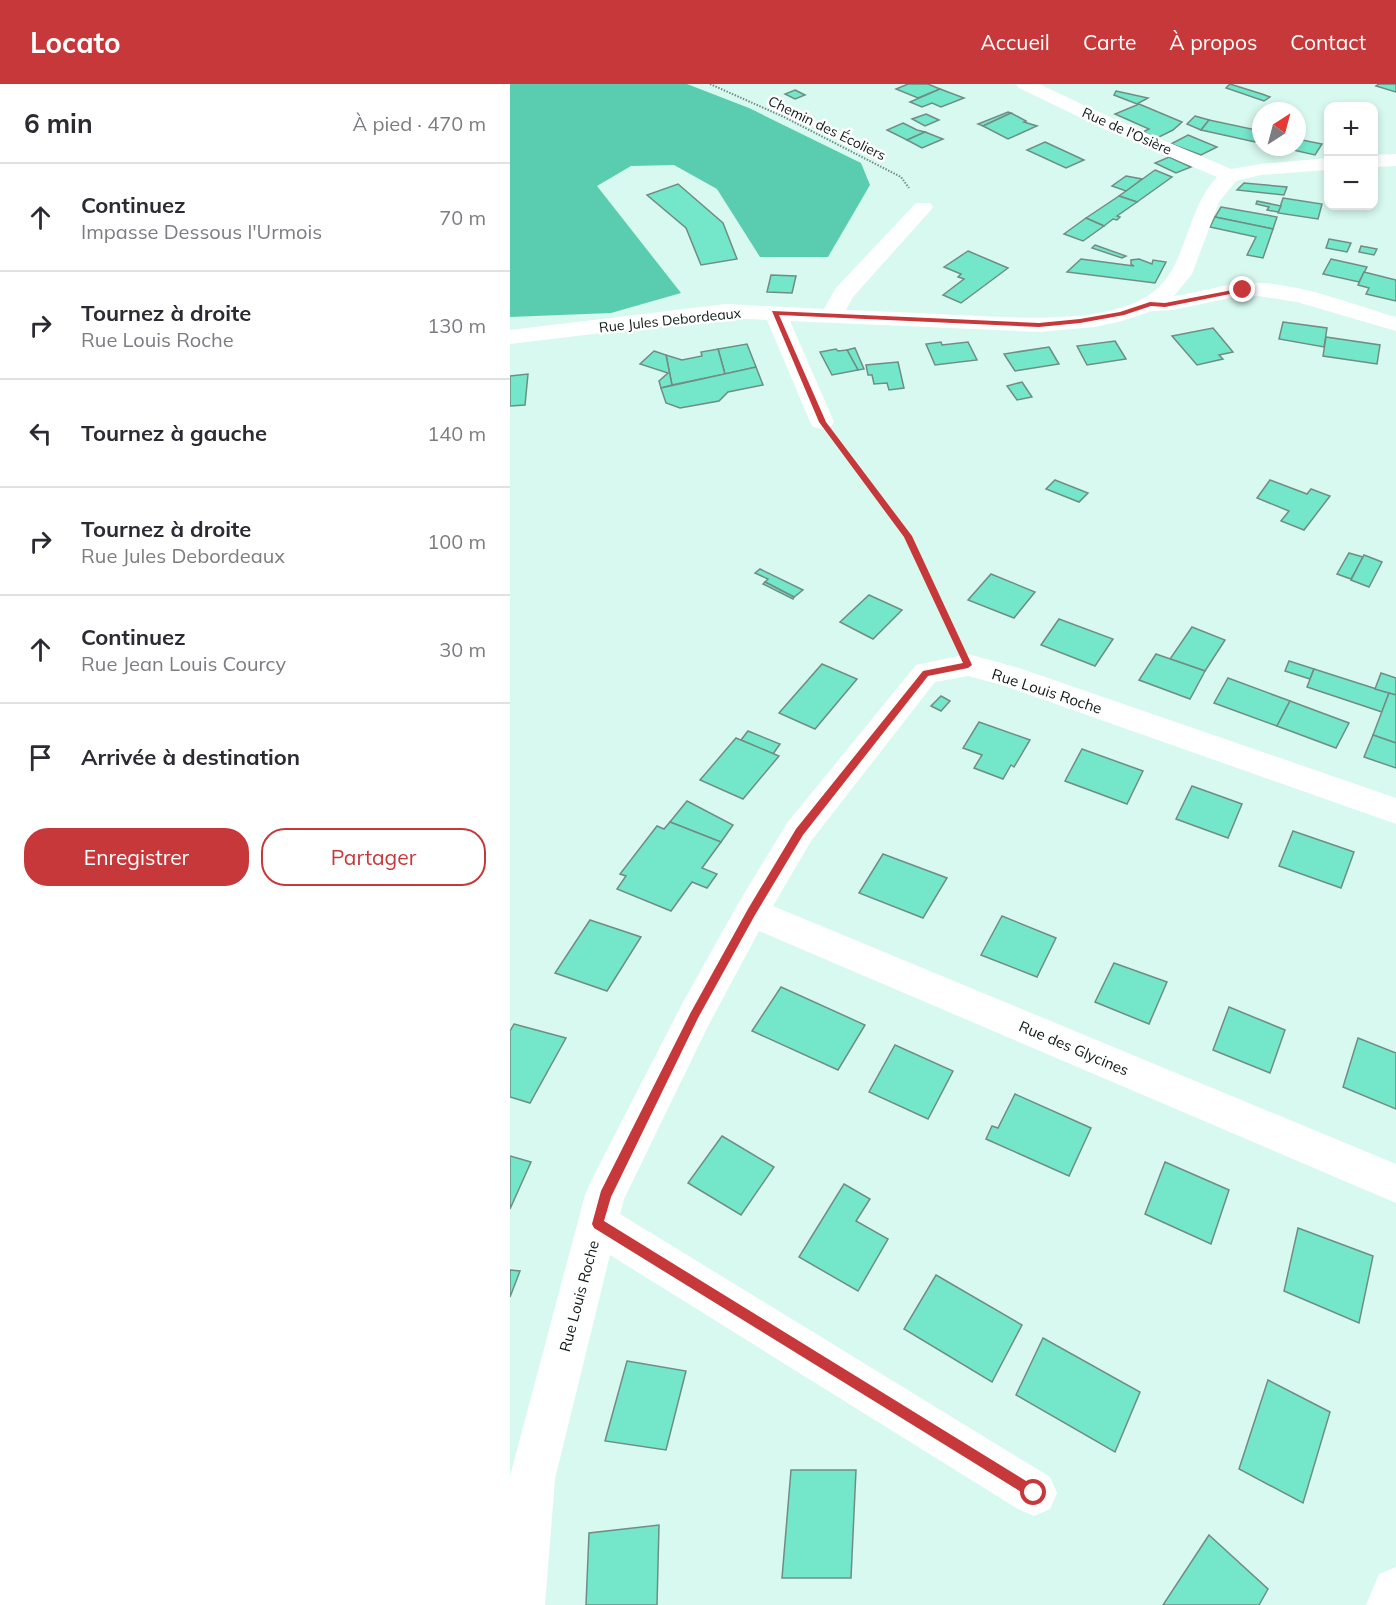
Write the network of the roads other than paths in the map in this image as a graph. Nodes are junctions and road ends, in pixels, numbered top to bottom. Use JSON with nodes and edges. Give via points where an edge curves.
{"nodes":[{"id":1,"x":1025,"y":84,"type":"edge"},
{"id":2,"x":1396,"y":160,"type":"edge"},
{"id":3,"x":1378,"y":161,"type":"edge"},
{"id":4,"x":1324,"y":164,"type":"edge"},
{"id":5,"x":1230,"y":176,"type":"junction"},
{"id":6,"x":923,"y":207,"type":"road end"},
{"id":7,"x":1150,"y":304,"type":"junction"},
{"id":8,"x":775,"y":312,"type":"junction"},
{"id":9,"x":831,"y":316,"type":"junction"},
{"id":10,"x":1396,"y":324,"type":"edge"},
{"id":11,"x":510,"y":337,"type":"edge"},
{"id":12,"x":822,"y":422,"type":"road end"},
{"id":13,"x":1396,"y":812,"type":"edge"},
{"id":14,"x":751,"y":912,"type":"junction"},
{"id":15,"x":1396,"y":1184,"type":"edge"},
{"id":16,"x":598,"y":1224,"type":"junction"},
{"id":17,"x":1034,"y":1493,"type":"dead end"},
{"id":18,"x":1396,"y":1591,"type":"edge"},
{"id":19,"x":521,"y":1605,"type":"edge"},
{"id":20,"x":1390,"y":1605,"type":"edge"}],
"edges":[{"from":1,"to":5,"type":"street","name":"Rue de l'Osière"},
{"from":2,"to":3,"type":"street"},
{"from":4,"to":5,"type":"street"},
{"from":5,"to":7,"type":"street","name":"Rue Jules Debordeaux","via":[[1211,196],[1179,278]]},
{"from":6,"to":9,"type":"street","via":[[843,294]]},
{"from":7,"to":9,"type":"street","name":"Rue Jules Debordeaux","via":[[1122,314],[1039,325]]},
{"from":7,"to":10,"type":"street","via":[[1165,305],[1243,290],[1274,291]]},
{"from":8,"to":9,"type":"street","name":"Rue Jules Debordeaux"},
{"from":8,"to":11,"type":"street","name":"Rue Jules Debordeaux","via":[[726,311]]},
{"from":8,"to":12,"type":"street"},
{"from":13,"to":14,"type":"street","name":"Rue Louis Roche","via":[[968,665],[926,673],[799,832]]},
{"from":14,"to":15,"type":"street","name":"Rue des Glycines"},
{"from":14,"to":16,"type":"street","name":"Rue Louis Roche","via":[[694,1015],[605,1195]]},
{"from":16,"to":17,"type":"street"},
{"from":16,"to":19,"type":"street","name":"Rue Louis Roche","via":[[532,1479]]},
{"from":18,"to":20,"type":"street"}]}
